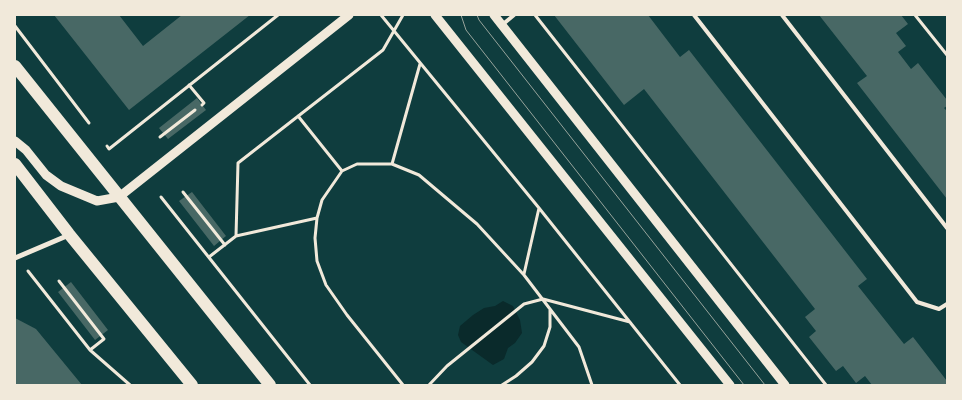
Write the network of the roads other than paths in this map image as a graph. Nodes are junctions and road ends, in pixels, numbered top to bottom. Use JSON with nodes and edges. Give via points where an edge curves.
{"nodes":[{"id":1,"x":349,"y":15,"type":"edge"},
{"id":2,"x":435,"y":15,"type":"edge"},
{"id":3,"x":494,"y":15,"type":"edge"},
{"id":4,"x":514,"y":15,"type":"edge"},
{"id":5,"x":694,"y":15,"type":"edge"},
{"id":6,"x":782,"y":15,"type":"edge"},
{"id":7,"x":502,"y":24,"type":"junction"},
{"id":8,"x":15,"y":66,"type":"edge"},
{"id":9,"x":15,"y":141,"type":"edge"},
{"id":10,"x":15,"y":164,"type":"edge"},
{"id":11,"x":119,"y":197,"type":"junction"},
{"id":12,"x":947,"y":228,"type":"edge"},
{"id":13,"x":69,"y":234,"type":"junction"},
{"id":14,"x":16,"y":257,"type":"edge"},
{"id":15,"x":947,"y":304,"type":"edge"},
{"id":16,"x":192,"y":385,"type":"edge"},
{"id":17,"x":270,"y":385,"type":"edge"},
{"id":18,"x":730,"y":385,"type":"edge"},
{"id":19,"x":785,"y":385,"type":"edge"}],
"edges":[{"from":1,"to":11,"type":"street"},
{"from":2,"to":18,"type":"street"},
{"from":3,"to":7,"type":"street"},
{"from":4,"to":7,"type":"lane"},
{"from":5,"to":15,"type":"lane","via":[[917,302],[939,309]]},
{"from":6,"to":12,"type":"lane"},
{"from":7,"to":19,"type":"street"},
{"from":8,"to":11,"type":"main road"},
{"from":9,"to":11,"type":"street","via":[[46,175],[61,186],[97,201]]},
{"from":10,"to":13,"type":"main road"},
{"from":11,"to":17,"type":"main road"},
{"from":13,"to":14,"type":"street"},
{"from":13,"to":16,"type":"main road"}]}
